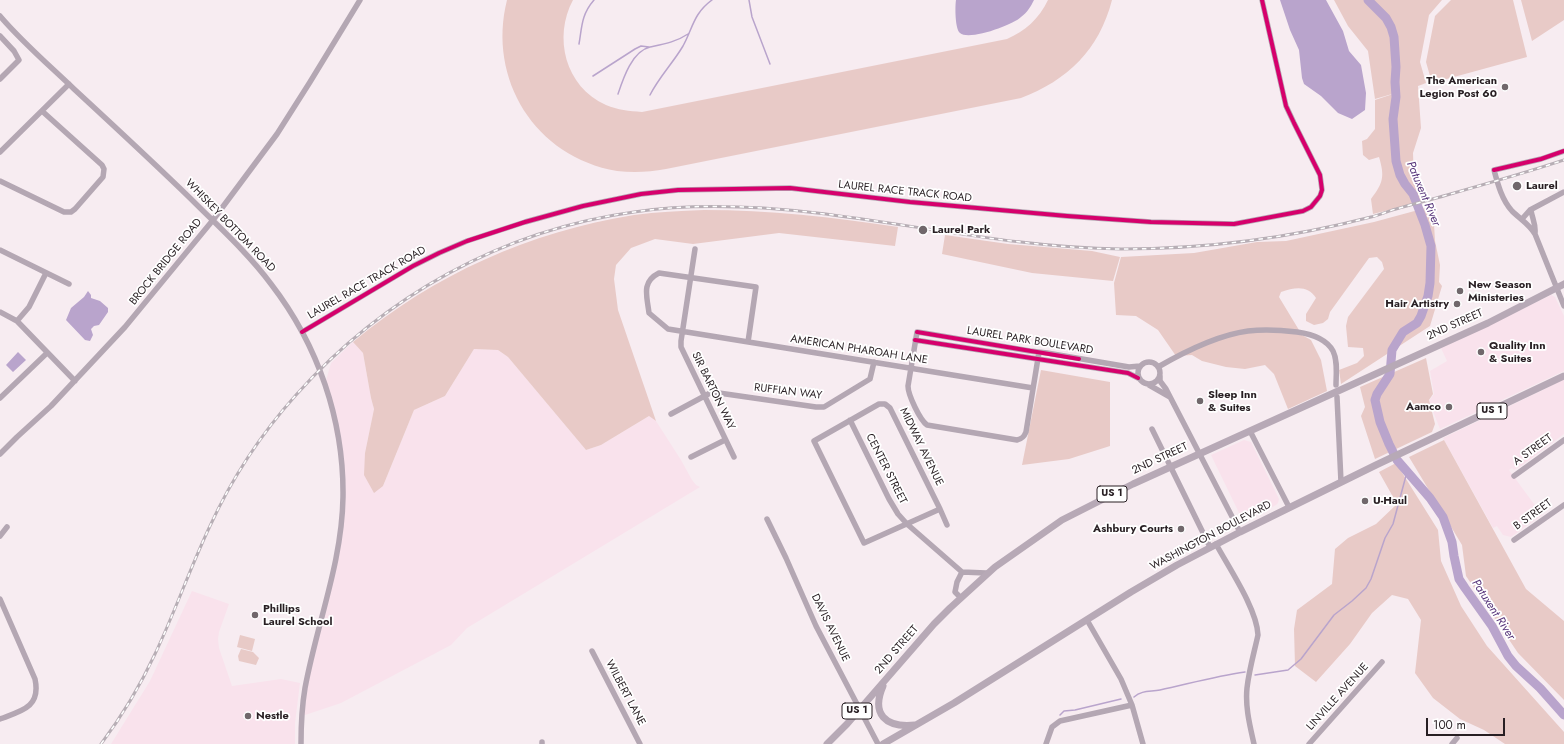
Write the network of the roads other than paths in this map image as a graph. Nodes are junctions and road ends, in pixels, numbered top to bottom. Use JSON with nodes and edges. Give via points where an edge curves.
{"nodes":[{"id":1,"x":360,"y":0,"type":"edge"},
{"id":2,"x":1262,"y":0,"type":"edge"},
{"id":3,"x":0,"y":16,"type":"edge"},
{"id":4,"x":0,"y":36,"type":"edge"},
{"id":5,"x":0,"y":79,"type":"edge"},
{"id":6,"x":69,"y":84,"type":"junction"},
{"id":7,"x":42,"y":111,"type":"junction"},
{"id":8,"x":1564,"y":151,"type":"edge"},
{"id":9,"x":0,"y":152,"type":"edge"},
{"id":10,"x":0,"y":181,"type":"edge"},
{"id":11,"x":1564,"y":192,"type":"edge"},
{"id":12,"x":1531,"y":210,"type":"junction"},
{"id":13,"x":1522,"y":219,"type":"junction"},
{"id":14,"x":213,"y":220,"type":"junction"},
{"id":15,"x":1535,"y":232,"type":"junction"},
{"id":16,"x":695,"y":249,"type":"dead end"},
{"id":17,"x":0,"y":250,"type":"edge"},
{"id":18,"x":46,"y":273,"type":"junction"},
{"id":19,"x":691,"y":277,"type":"junction"},
{"id":20,"x":69,"y":284,"type":"dead end"},
{"id":21,"x":1561,"y":286,"type":"edge"},
{"id":22,"x":1564,"y":306,"type":"edge"},
{"id":23,"x":0,"y":312,"type":"edge"},
{"id":24,"x":17,"y":321,"type":"junction"},
{"id":25,"x":683,"y":331,"type":"junction"},
{"id":26,"x":302,"y":332,"type":"junction"},
{"id":27,"x":915,"y":340,"type":"junction"},
{"id":28,"x":748,"y":342,"type":"junction"},
{"id":29,"x":47,"y":352,"type":"junction"},
{"id":30,"x":1039,"y":352,"type":"junction"},
{"id":31,"x":1037,"y":359,"type":"junction"},
{"id":32,"x":874,"y":362,"type":"junction"},
{"id":33,"x":1140,"y":366,"type":"junction"},
{"id":34,"x":1158,"y":367,"type":"junction"},
{"id":35,"x":910,"y":369,"type":"junction"},
{"id":36,"x":1160,"y":376,"type":"junction"},
{"id":37,"x":1564,"y":376,"type":"edge"},
{"id":38,"x":1138,"y":378,"type":"junction"},
{"id":39,"x":75,"y":381,"type":"junction"},
{"id":40,"x":1149,"y":385,"type":"junction"},
{"id":41,"x":1336,"y":385,"type":"dead end"},
{"id":42,"x":1033,"y":388,"type":"junction"},
{"id":43,"x":704,"y":397,"type":"junction"},
{"id":44,"x":1170,"y":397,"type":"junction"},
{"id":45,"x":1337,"y":397,"type":"dead end"},
{"id":46,"x":0,"y":398,"type":"edge"},
{"id":47,"x":671,"y":414,"type":"dead end"},
{"id":48,"x":850,"y":420,"type":"junction"},
{"id":49,"x":1152,"y":429,"type":"dead end"},
{"id":50,"x":1250,"y":431,"type":"junction"},
{"id":51,"x":725,"y":440,"type":"junction"},
{"id":52,"x":1564,"y":440,"type":"edge"},
{"id":53,"x":0,"y":454,"type":"edge"},
{"id":54,"x":1199,"y":454,"type":"junction"},
{"id":55,"x":691,"y":457,"type":"dead end"},
{"id":56,"x":734,"y":458,"type":"dead end"},
{"id":57,"x":1170,"y":466,"type":"junction"},
{"id":58,"x":1514,"y":476,"type":"dead end"},
{"id":59,"x":1341,"y":482,"type":"junction"},
{"id":60,"x":1564,"y":505,"type":"edge"},
{"id":61,"x":1289,"y":508,"type":"junction"},
{"id":62,"x":940,"y":509,"type":"junction"},
{"id":63,"x":767,"y":520,"type":"dead end"},
{"id":64,"x":907,"y":524,"type":"junction"},
{"id":65,"x":947,"y":525,"type":"dead end"},
{"id":66,"x":7,"y":527,"type":"dead end"},
{"id":67,"x":1240,"y":532,"type":"junction"},
{"id":68,"x":0,"y":536,"type":"edge"},
{"id":69,"x":1514,"y":540,"type":"dead end"},
{"id":70,"x":1213,"y":546,"type":"junction"},
{"id":71,"x":962,"y":572,"type":"junction"},
{"id":72,"x":986,"y":573,"type":"junction"},
{"id":73,"x":961,"y":598,"type":"junction"},
{"id":74,"x":0,"y":599,"type":"edge"},
{"id":75,"x":1087,"y":620,"type":"junction"},
{"id":76,"x":592,"y":651,"type":"dead end"},
{"id":77,"x":1382,"y":662,"type":"dead end"},
{"id":78,"x":886,"y":678,"type":"junction"},
{"id":79,"x":1132,"y":705,"type":"junction"},
{"id":80,"x":859,"y":709,"type":"junction"},
{"id":81,"x":0,"y":719,"type":"edge"},
{"id":82,"x":919,"y":724,"type":"junction"},
{"id":83,"x":1458,"y":738,"type":"dead end"},
{"id":84,"x":301,"y":744,"type":"edge"},
{"id":85,"x":640,"y":744,"type":"edge"},
{"id":86,"x":828,"y":744,"type":"edge"},
{"id":87,"x":878,"y":744,"type":"edge"},
{"id":88,"x":884,"y":744,"type":"edge"},
{"id":89,"x":1046,"y":744,"type":"edge"},
{"id":90,"x":1143,"y":744,"type":"edge"},
{"id":91,"x":1254,"y":744,"type":"edge"},
{"id":92,"x":1309,"y":744,"type":"edge"},
{"id":93,"x":1452,"y":744,"type":"edge"}],
"edges":[{"from":1,"to":14,"type":"street","name":"BROCK BRIDGE ROAD","via":[[277,134]]},
{"from":2,"to":26,"type":"street","name":"LAUREL RACE TRACK ROAD","via":[[1286,106],[1320,175],[1320,196],[1303,212],[1234,224],[1151,222],[910,202],[790,188],[678,190],[641,194],[583,206],[467,241],[413,266]]},
{"from":3,"to":6,"type":"street","name":"WHISKEY BOTTOM ROAD"},
{"from":4,"to":5,"type":"street","via":[[19,60]]},
{"from":6,"to":7,"type":"street"},
{"from":6,"to":14,"type":"street","name":"WHISKEY BOTTOM ROAD"},
{"from":7,"to":9,"type":"street"},
{"from":7,"to":10,"type":"street","via":[[102,165],[103,177],[75,209],[68,212]]},
{"from":8,"to":13,"type":"street","via":[[1494,170],[1505,202]]},
{"from":11,"to":12,"type":"street"},
{"from":12,"to":13,"type":"street"},
{"from":12,"to":15,"type":"street","via":[[1536,225]]},
{"from":13,"to":15,"type":"street"},
{"from":14,"to":26,"type":"street","name":"WHISKEY BOTTOM ROAD","via":[[270,282]]},
{"from":14,"to":39,"type":"street","name":"BROCK BRIDGE ROAD","via":[[148,300]]},
{"from":15,"to":21,"type":"street"},
{"from":16,"to":19,"type":"street","name":"SIR BARTON WAY"},
{"from":17,"to":18,"type":"street"},
{"from":18,"to":20,"type":"street"},
{"from":18,"to":24,"type":"street","via":[[29,307]]},
{"from":19,"to":25,"type":"street","name":"SIR BARTON WAY"},
{"from":19,"to":25,"type":"street","name":"AMERICAN PHAROAH LANE","via":[[659,273],[652,276],[646,288],[649,313],[668,329]]},
{"from":19,"to":28,"type":"street","name":"AMERICAN PHAROAH LANE","via":[[756,287]]},
{"from":21,"to":22,"type":"street"},
{"from":21,"to":50,"type":"main road","name":"2ND STREET","number":"US 1","via":[[1488,323]]},
{"from":23,"to":24,"type":"street"},
{"from":24,"to":29,"type":"street"},
{"from":25,"to":28,"type":"street","name":"AMERICAN PHAROAH LANE"},
{"from":25,"to":43,"type":"street","name":"SIR BARTON WAY","via":[[683,353]]},
{"from":26,"to":84,"type":"street","name":"WHISKEY BOTTOM ROAD","via":[[314,355],[335,418],[343,476],[343,513],[337,558],[305,691]]},
{"from":27,"to":30,"type":"street","name":"LAUREL PARK BOULEVARD","via":[[917,332]]},
{"from":27,"to":31,"type":"street","name":"LAUREL PARK BOULEVARD"},
{"from":27,"to":35,"type":"street"},
{"from":28,"to":32,"type":"street","name":"AMERICAN PHAROAH LANE"},
{"from":29,"to":39,"type":"street"},
{"from":29,"to":46,"type":"street"},
{"from":30,"to":31,"type":"street"},
{"from":30,"to":33,"type":"street","name":"LAUREL PARK BOULEVARD","via":[[1129,367]]},
{"from":31,"to":38,"type":"street","name":"LAUREL PARK BOULEVARD","via":[[1128,373]]},
{"from":31,"to":42,"type":"street"},
{"from":32,"to":35,"type":"street","name":"AMERICAN PHAROAH LANE"},
{"from":32,"to":43,"type":"street","name":"RUFFIAN WAY","via":[[870,379],[824,407],[816,408],[712,392]]},
{"from":33,"to":34,"type":"street","name":"LAUREL PARK BOULEVARD","via":[[1150,362]]},
{"from":33,"to":38,"type":"street"},
{"from":34,"to":36,"type":"street"},
{"from":34,"to":41,"type":"street","via":[[1176,356],[1232,335],[1248,331],[1294,332],[1311,334],[1323,340],[1333,351],[1336,359]]},
{"from":35,"to":42,"type":"street","name":"AMERICAN PHAROAH LANE"},
{"from":35,"to":42,"type":"street","via":[[909,393],[925,424],[1009,439],[1016,440],[1024,436]]},
{"from":36,"to":40,"type":"street","via":[[1156,382]]},
{"from":36,"to":44,"type":"street","via":[[1160,381]]},
{"from":37,"to":59,"type":"main road","name":"WASHINGTON BOULEVARD","number":"US 1"},
{"from":38,"to":40,"type":"street","name":"LAUREL PARK BOULEVARD"},
{"from":39,"to":53,"type":"street","name":"BROCK BRIDGE ROAD"},
{"from":40,"to":44,"type":"street","name":"LAUREL PARK BOULEVARD"},
{"from":43,"to":47,"type":"street","name":"RUFFIAN WAY"},
{"from":43,"to":51,"type":"street","name":"SIR BARTON WAY"},
{"from":44,"to":54,"type":"street"},
{"from":45,"to":59,"type":"street"},
{"from":48,"to":62,"type":"street","name":"MIDWAY AVENUE","via":[[879,404],[888,406]]},
{"from":48,"to":64,"type":"street","name":"CENTER STREET","via":[[889,499]]},
{"from":48,"to":64,"type":"street","name":"MIDWAY AVENUE","via":[[814,441],[864,543]]},
{"from":49,"to":57,"type":"street"},
{"from":50,"to":54,"type":"main road","name":"2ND STREET","number":"US 1"},
{"from":50,"to":61,"type":"street"},
{"from":51,"to":55,"type":"street"},
{"from":51,"to":56,"type":"street","name":"SIR BARTON WAY"},
{"from":52,"to":58,"type":"street","name":"A STREET"},
{"from":54,"to":57,"type":"main road","name":"2ND STREET","number":"US 1"},
{"from":54,"to":67,"type":"street"},
{"from":57,"to":70,"type":"street"},
{"from":57,"to":72,"type":"main road","name":"2ND STREET","number":"US 1","via":[[1062,520]]},
{"from":59,"to":61,"type":"main road","name":"WASHINGTON BOULEVARD","number":"US 1"},
{"from":60,"to":69,"type":"street","name":"B STREET"},
{"from":61,"to":67,"type":"main road","name":"WASHINGTON BOULEVARD","number":"US 1"},
{"from":62,"to":64,"type":"street"},
{"from":62,"to":65,"type":"street","name":"MIDWAY AVENUE"},
{"from":63,"to":80,"type":"street","name":"DAVIS AVENUE","via":[[816,626]]},
{"from":64,"to":71,"type":"street","name":"CENTER STREET"},
{"from":66,"to":68,"type":"street"},
{"from":67,"to":70,"type":"main road","name":"WASHINGTON BOULEVARD","number":"US 1"},
{"from":70,"to":75,"type":"main road","name":"WASHINGTON BOULEVARD","number":"US 1"},
{"from":70,"to":91,"type":"street","via":[[1252,609],[1257,625],[1258,635],[1247,687]]},
{"from":71,"to":72,"type":"street"},
{"from":71,"to":73,"type":"street","via":[[955,592]]},
{"from":72,"to":73,"type":"main road","name":"2ND STREET","number":"US 1"},
{"from":73,"to":78,"type":"main road","name":"2ND STREET","number":"US 1"},
{"from":74,"to":81,"type":"street","via":[[37,686],[34,701],[30,706]]},
{"from":75,"to":79,"type":"street","via":[[1114,665]]},
{"from":75,"to":82,"type":"main road","name":"WASHINGTON BOULEVARD","number":"US 1"},
{"from":76,"to":85,"type":"street","name":"WILBERT LANE"},
{"from":77,"to":92,"type":"street","name":"LINVILLE AVENUE"},
{"from":78,"to":80,"type":"main road","name":"2ND STREET","number":"US 1"},
{"from":78,"to":82,"type":"main road","via":[[878,700],[882,715],[896,725]]},
{"from":79,"to":89,"type":"street","via":[[1060,721],[1052,727]]},
{"from":79,"to":90,"type":"street"},
{"from":80,"to":86,"type":"main road","name":"2ND STREET","number":"US 1"},
{"from":80,"to":87,"type":"street","name":"DAVIS AVENUE"},
{"from":82,"to":88,"type":"main road","name":"WASHINGTON BOULEVARD","number":"US 1"},
{"from":83,"to":93,"type":"street"}]}
